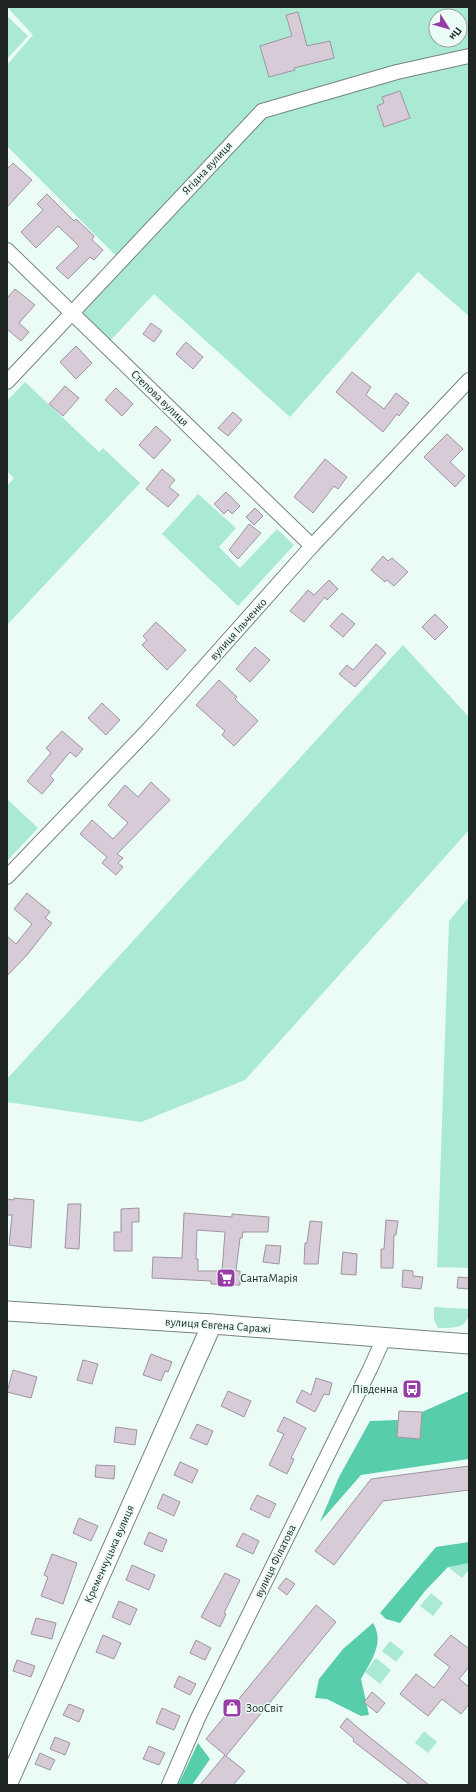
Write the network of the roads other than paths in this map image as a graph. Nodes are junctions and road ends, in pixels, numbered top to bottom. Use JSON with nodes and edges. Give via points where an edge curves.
{"nodes":[{"id":1,"x":469,"y":56,"type":"edge"},
{"id":2,"x":7,"y":250,"type":"edge"},
{"id":3,"x":72,"y":312,"type":"junction"},
{"id":4,"x":469,"y":380,"type":"edge"},
{"id":5,"x":7,"y":382,"type":"edge"},
{"id":6,"x":312,"y":546,"type":"junction"},
{"id":7,"x":7,"y":878,"type":"edge"},
{"id":8,"x":7,"y":1312,"type":"edge"},
{"id":9,"x":212,"y":1324,"type":"junction"},
{"id":10,"x":384,"y":1338,"type":"junction"},
{"id":11,"x":469,"y":1344,"type":"edge"},
{"id":12,"x":8,"y":1782,"type":"edge"},
{"id":13,"x":170,"y":1785,"type":"edge"}],
"edges":[{"from":1,"to":3,"type":"street","name":"Ягідна вулиця","via":[[397,72],[262,111]]},
{"from":2,"to":3,"type":"street","name":"Степова вулиця"},
{"from":3,"to":5,"type":"street","name":"Ягідна вулиця"},
{"from":3,"to":6,"type":"street","name":"Степова вулиця"},
{"from":4,"to":6,"type":"street","name":"вулиця Ільченко"},
{"from":6,"to":7,"type":"street","name":"вулиця Ільченко","via":[[149,729]]},
{"from":8,"to":9,"type":"street","name":"вулиця Євгена Саражі"},
{"from":9,"to":10,"type":"street","name":"вулиця Євгена Саражі"},
{"from":9,"to":12,"type":"street","name":"Кременчуцька вулиця"},
{"from":10,"to":11,"type":"street","name":"вулиця Євгена Саражі"},
{"from":10,"to":13,"type":"street","name":"вулиця Філатова","via":[[198,1718]]}]}
